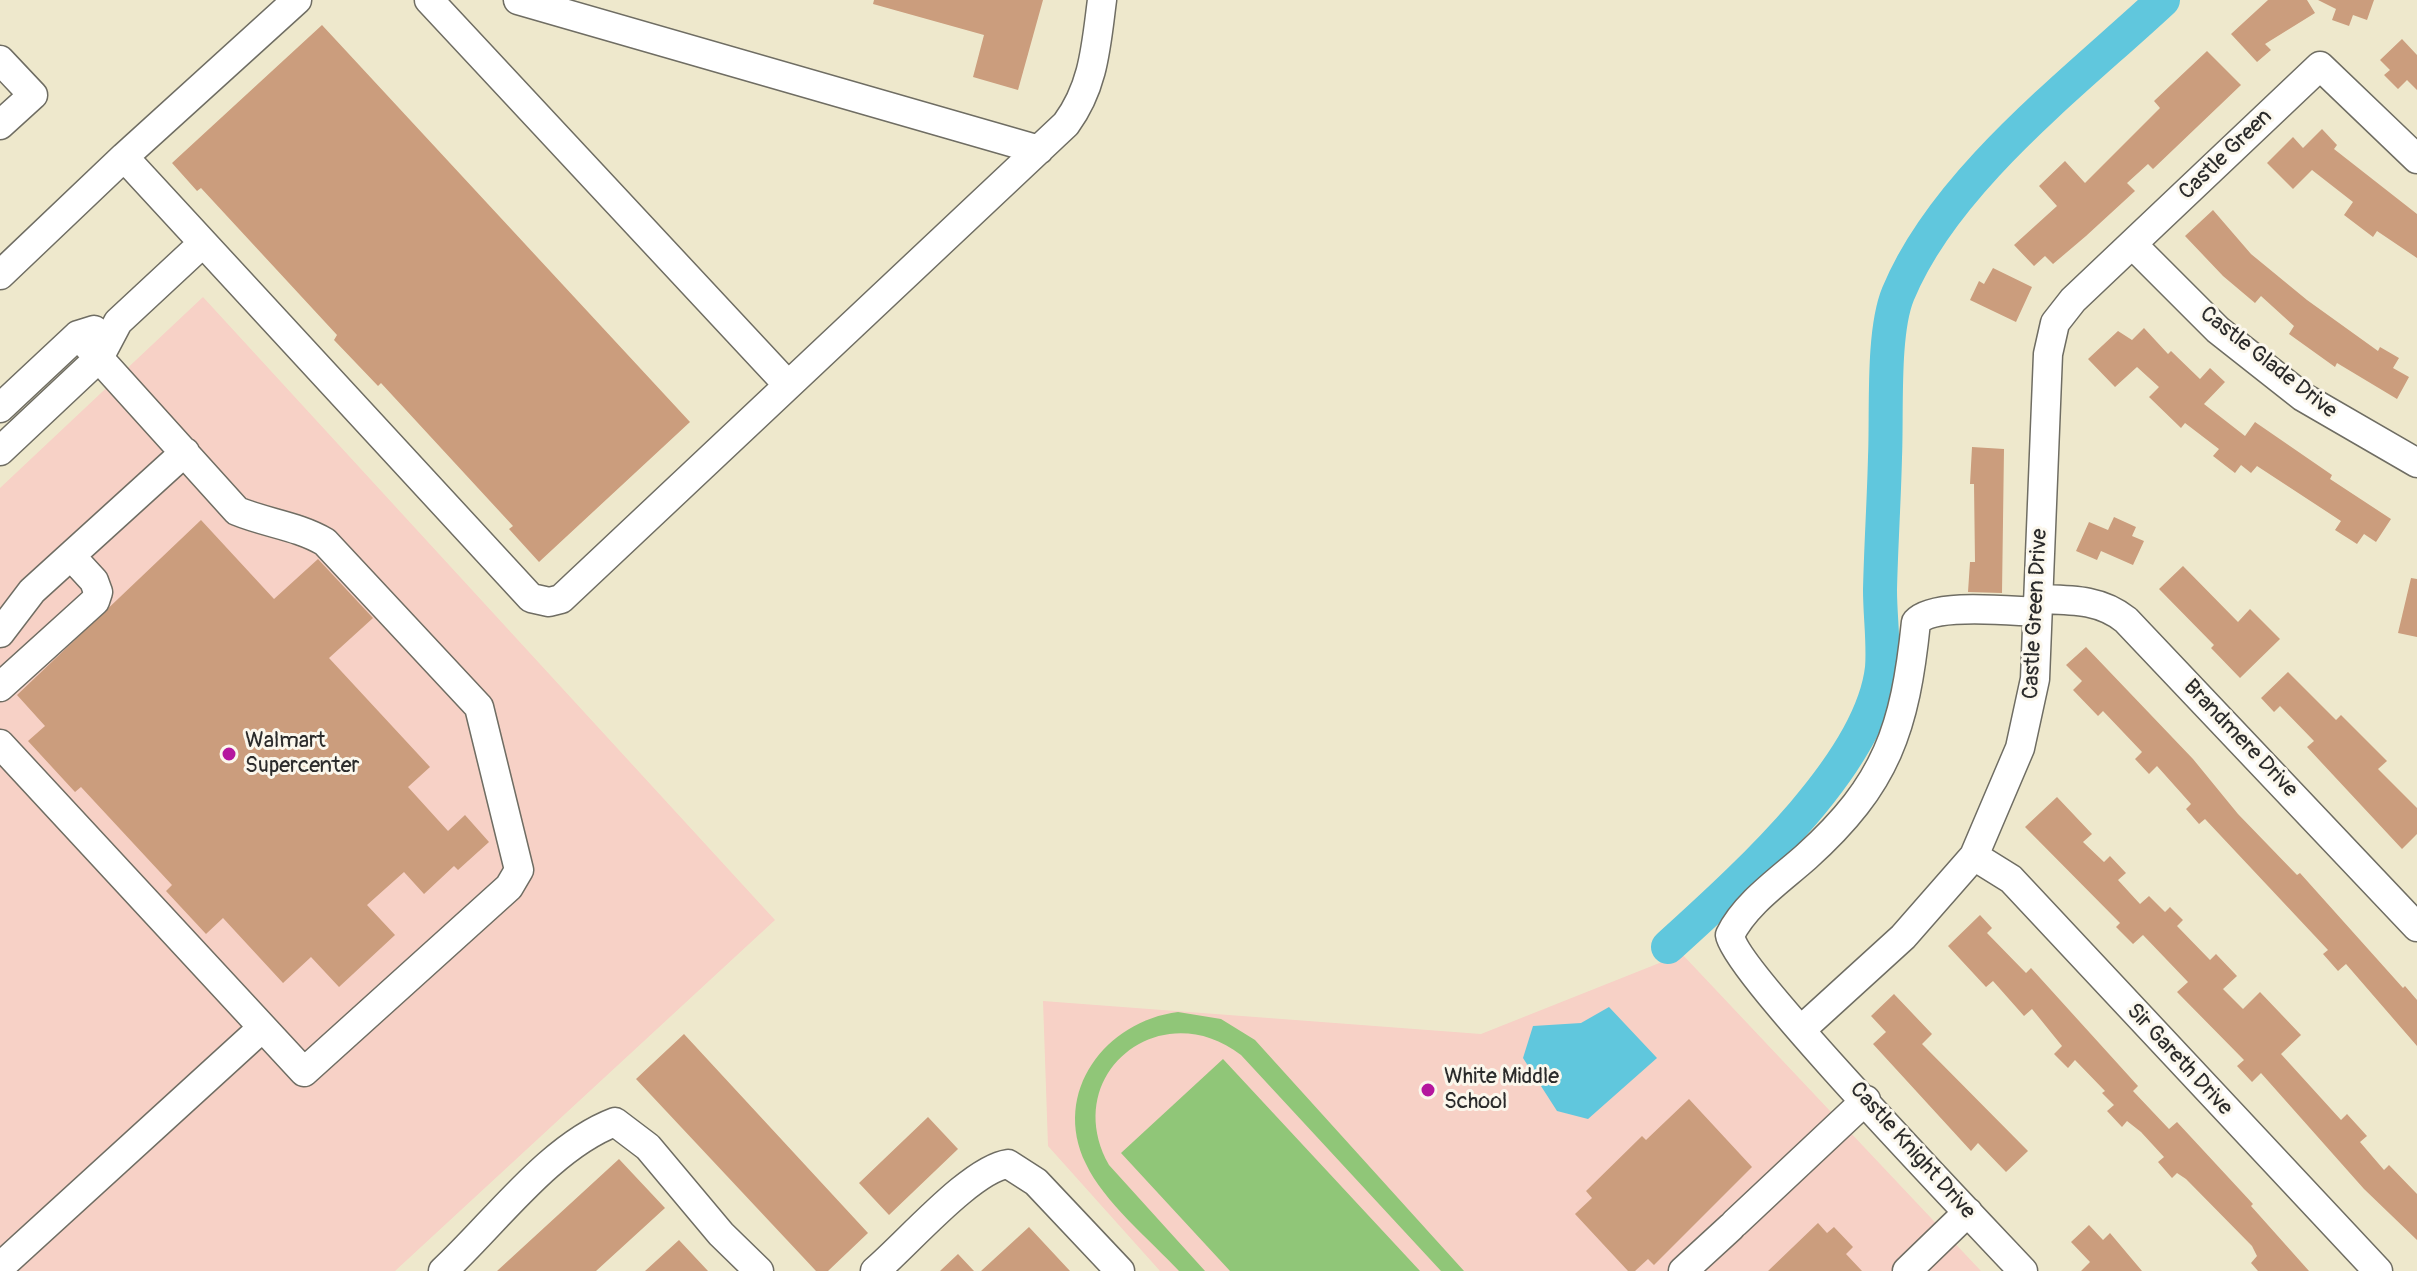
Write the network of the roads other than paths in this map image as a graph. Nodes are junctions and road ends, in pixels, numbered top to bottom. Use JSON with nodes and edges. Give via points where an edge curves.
{"nodes":[{"id":1,"x":297,"y":0,"type":"edge"},
{"id":2,"x":429,"y":0,"type":"edge"},
{"id":3,"x":518,"y":0,"type":"edge"},
{"id":4,"x":1102,"y":0,"type":"edge"},
{"id":5,"x":0,"y":60,"type":"edge"},
{"id":6,"x":0,"y":125,"type":"edge"},
{"id":7,"x":1039,"y":150,"type":"junction"},
{"id":8,"x":124,"y":157,"type":"junction"},
{"id":9,"x":2417,"y":159,"type":"edge"},
{"id":10,"x":203,"y":243,"type":"junction"},
{"id":11,"x":2133,"y":245,"type":"junction"},
{"id":12,"x":0,"y":275,"type":"edge"},
{"id":13,"x":118,"y":322,"type":"junction"},
{"id":14,"x":78,"y":335,"type":"junction"},
{"id":15,"x":99,"y":358,"type":"junction"},
{"id":16,"x":788,"y":385,"type":"junction"},
{"id":17,"x":0,"y":408,"type":"edge"},
{"id":18,"x":0,"y":451,"type":"edge"},
{"id":19,"x":185,"y":452,"type":"junction"},
{"id":20,"x":2417,"y":463,"type":"edge"},
{"id":21,"x":71,"y":556,"type":"junction"},
{"id":22,"x":2038,"y":606,"type":"junction"},
{"id":23,"x":0,"y":633,"type":"edge"},
{"id":24,"x":0,"y":687,"type":"edge"},
{"id":25,"x":0,"y":744,"type":"edge"},
{"id":26,"x":1974,"y":856,"type":"junction"},
{"id":27,"x":2417,"y":927,"type":"edge"},
{"id":28,"x":262,"y":1028,"type":"junction"},
{"id":29,"x":1802,"y":1029,"type":"junction"},
{"id":30,"x":1866,"y":1100,"type":"junction"},
{"id":31,"x":1968,"y":1212,"type":"junction"},
{"id":32,"x":1922,"y":1266,"type":"edge"},
{"id":33,"x":0,"y":1267,"type":"edge"},
{"id":34,"x":443,"y":1271,"type":"edge"},
{"id":35,"x":759,"y":1271,"type":"edge"},
{"id":36,"x":875,"y":1271,"type":"edge"},
{"id":37,"x":1120,"y":1271,"type":"edge"},
{"id":38,"x":1683,"y":1271,"type":"edge"},
{"id":39,"x":2023,"y":1271,"type":"edge"},
{"id":40,"x":2378,"y":1271,"type":"edge"}],
"edges":[{"from":1,"to":8,"type":"street"},
{"from":2,"to":16,"type":"street"},
{"from":3,"to":7,"type":"street"},
{"from":4,"to":7,"type":"street","via":[[1091,81],[1082,102]]},
{"from":5,"to":6,"type":"street","via":[[33,95]]},
{"from":7,"to":16,"type":"street"},
{"from":8,"to":10,"type":"street"},
{"from":8,"to":12,"type":"street"},
{"from":9,"to":11,"type":"street","name":"Castle Green","via":[[2320,66]]},
{"from":10,"to":13,"type":"street"},
{"from":10,"to":16,"type":"street","via":[[531,598],[561,599]]},
{"from":11,"to":20,"type":"street","name":"Castle Glade Drive","via":[[2218,330],[2303,397]]},
{"from":11,"to":22,"type":"street","name":"Castle Green Drive","via":[[2055,323],[2048,354]]},
{"from":13,"to":14,"type":"street"},
{"from":13,"to":15,"type":"street"},
{"from":14,"to":15,"type":"street"},
{"from":14,"to":17,"type":"street"},
{"from":15,"to":18,"type":"street"},
{"from":15,"to":19,"type":"street"},
{"from":19,"to":21,"type":"street"},
{"from":19,"to":28,"type":"street","via":[[237,511],[307,531],[325,542],[479,707],[517,851],[519,870],[509,887],[304,1072]]},
{"from":21,"to":23,"type":"street","via":[[32,591]]},
{"from":21,"to":24,"type":"street","via":[[94,581],[95,601]]},
{"from":22,"to":26,"type":"street","name":"Castle Green Drive","via":[[2030,712],[2006,788]]},
{"from":22,"to":27,"type":"street","name":"Brandmere Drive","via":[[2096,603],[2126,620]]},
{"from":22,"to":29,"type":"street","name":"Brandmere Drive","via":[[1941,611],[1916,622],[1901,718],[1870,789],[1842,823],[1735,925],[1730,935],[1736,954]]},
{"from":25,"to":28,"type":"street"},
{"from":26,"to":29,"type":"street","name":"Castle Green Drive","via":[[1903,937]]},
{"from":26,"to":40,"type":"street","name":"Sir Gareth Drive","via":[[2011,879]]},
{"from":28,"to":33,"type":"street"},
{"from":29,"to":30,"type":"street","name":"Castle Knight Drive"},
{"from":30,"to":31,"type":"street","name":"Castle Knight Drive"},
{"from":30,"to":38,"type":"street"},
{"from":31,"to":32,"type":"street"},
{"from":31,"to":39,"type":"street","name":"Castle Knight Drive"},
{"from":34,"to":35,"type":"street","via":[[539,1175],[597,1129],[615,1122],[648,1147]]},
{"from":36,"to":37,"type":"street","via":[[972,1181],[993,1166],[1008,1164],[1036,1182]]}]}
